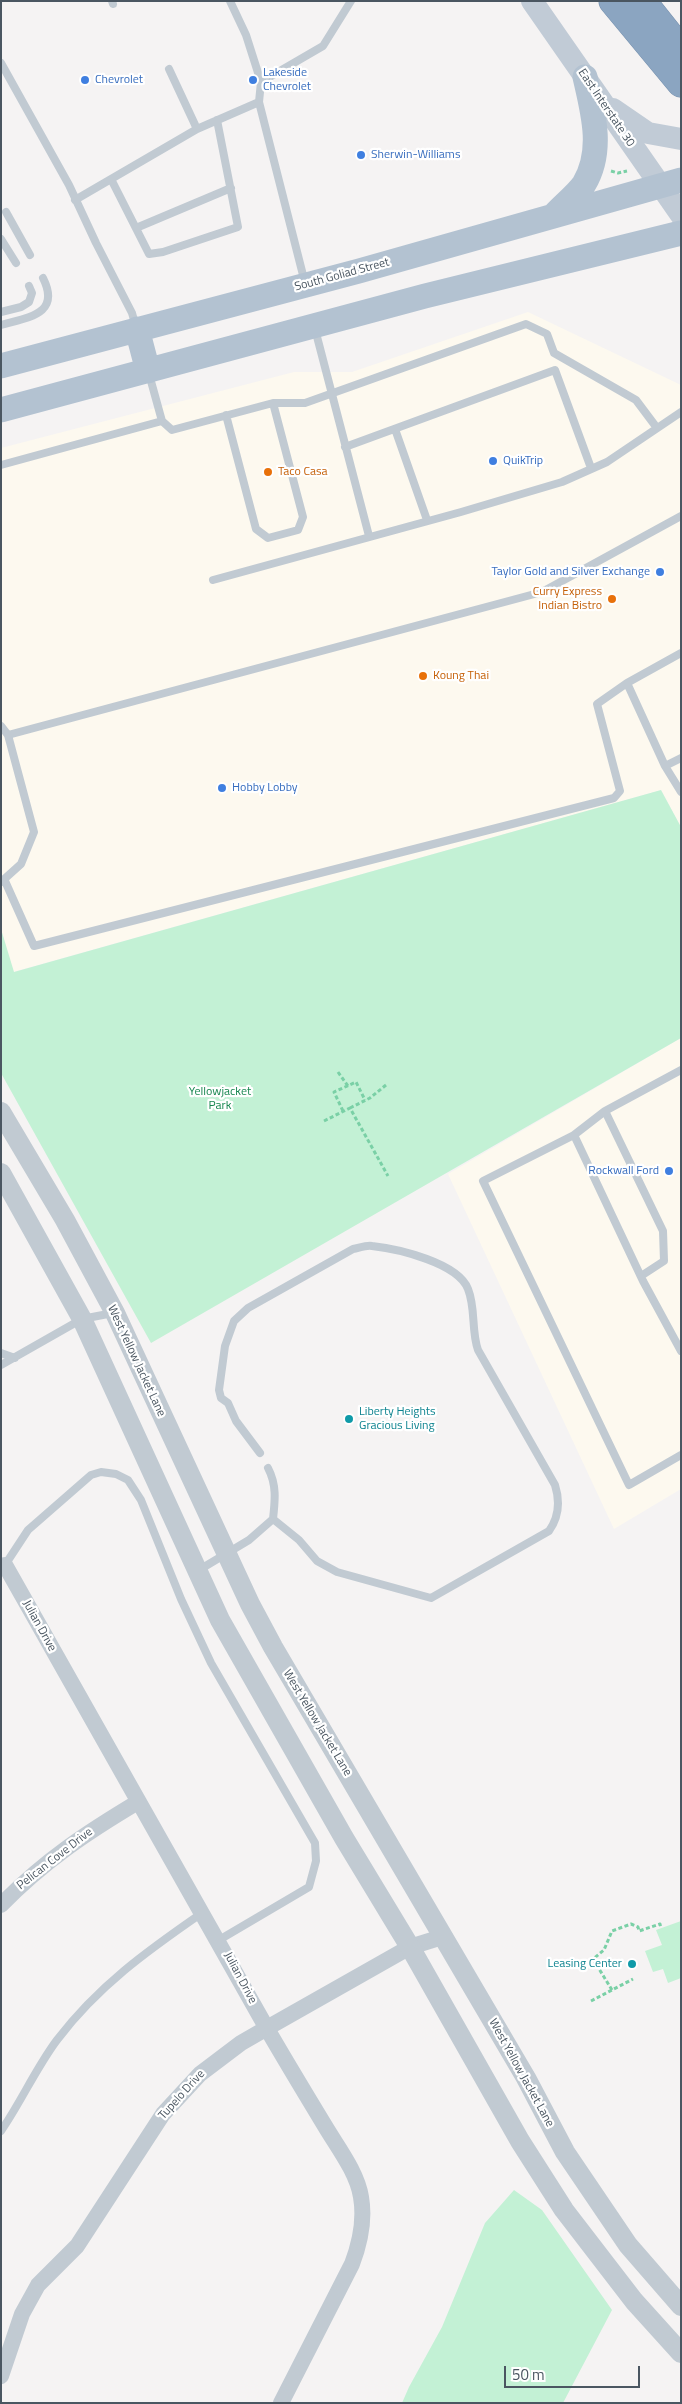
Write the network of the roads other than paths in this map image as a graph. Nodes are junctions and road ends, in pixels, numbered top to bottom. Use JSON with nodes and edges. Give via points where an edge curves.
{"nodes":[{"id":1,"x":230,"y":1,"type":"edge"},
{"id":2,"x":351,"y":1,"type":"edge"},
{"id":3,"x":532,"y":1,"type":"edge"},
{"id":4,"x":613,"y":1,"type":"edge"},
{"id":5,"x":642,"y":1,"type":"edge"},
{"id":6,"x":681,"y":50,"type":"edge"},
{"id":7,"x":1,"y":63,"type":"edge"},
{"id":8,"x":169,"y":70,"type":"dead end"},
{"id":9,"x":585,"y":77,"type":"junction"},
{"id":10,"x":262,"y":82,"type":"junction"},
{"id":11,"x":681,"y":83,"type":"edge"},
{"id":12,"x":602,"y":101,"type":"junction"},
{"id":13,"x":259,"y":102,"type":"junction"},
{"id":14,"x":217,"y":120,"type":"junction"},
{"id":15,"x":197,"y":129,"type":"junction"},
{"id":16,"x":681,"y":139,"type":"edge"},
{"id":17,"x":111,"y":179,"type":"junction"},
{"id":18,"x":670,"y":183,"type":"edge"},
{"id":19,"x":231,"y":188,"type":"junction"},
{"id":20,"x":75,"y":200,"type":"junction"},
{"id":21,"x":6,"y":212,"type":"dead end"},
{"id":22,"x":681,"y":215,"type":"edge"},
{"id":23,"x":552,"y":216,"type":"junction"},
{"id":24,"x":136,"y":228,"type":"junction"},
{"id":25,"x":681,"y":233,"type":"edge"},
{"id":26,"x":1,"y":239,"type":"edge"},
{"id":27,"x":30,"y":255,"type":"dead end"},
{"id":28,"x":16,"y":263,"type":"dead end"},
{"id":29,"x":43,"y":278,"type":"dead end"},
{"id":30,"x":306,"y":285,"type":"junction"},
{"id":31,"x":29,"y":286,"type":"dead end"},
{"id":32,"x":1,"y":312,"type":"edge"},
{"id":33,"x":1,"y":324,"type":"edge"},
{"id":34,"x":314,"y":325,"type":"junction"},
{"id":35,"x":136,"y":329,"type":"junction"},
{"id":36,"x":573,"y":363,"type":"junction"},
{"id":37,"x":1,"y":366,"type":"edge"},
{"id":38,"x":555,"y":370,"type":"junction"},
{"id":39,"x":148,"y":371,"type":"junction"},
{"id":40,"x":332,"y":395,"type":"junction"},
{"id":41,"x":273,"y":403,"type":"junction"},
{"id":42,"x":1,"y":410,"type":"edge"},
{"id":43,"x":681,"y":412,"type":"edge"},
{"id":44,"x":226,"y":415,"type":"junction"},
{"id":45,"x":162,"y":421,"type":"junction"},
{"id":46,"x":657,"y":428,"type":"junction"},
{"id":47,"x":395,"y":429,"type":"junction"},
{"id":48,"x":345,"y":446,"type":"junction"},
{"id":49,"x":1,"y":465,"type":"edge"},
{"id":50,"x":592,"y":468,"type":"junction"},
{"id":51,"x":681,"y":516,"type":"edge"},
{"id":52,"x":427,"y":520,"type":"junction"},
{"id":53,"x":370,"y":536,"type":"junction"},
{"id":54,"x":213,"y":580,"type":"dead end"},
{"id":55,"x":681,"y":653,"type":"edge"},
{"id":56,"x":627,"y":683,"type":"junction"},
{"id":57,"x":1,"y":726,"type":"edge"},
{"id":58,"x":8,"y":735,"type":"junction"},
{"id":59,"x":681,"y":758,"type":"edge"},
{"id":60,"x":665,"y":766,"type":"junction"},
{"id":61,"x":681,"y":792,"type":"edge"},
{"id":62,"x":3,"y":882,"type":"edge"},
{"id":63,"x":681,"y":1070,"type":"edge"},
{"id":64,"x":1,"y":1112,"type":"edge"},
{"id":65,"x":604,"y":1112,"type":"junction"},
{"id":66,"x":574,"y":1135,"type":"junction"},
{"id":67,"x":1,"y":1173,"type":"edge"},
{"id":68,"x":641,"y":1276,"type":"junction"},
{"id":69,"x":115,"y":1313,"type":"junction"},
{"id":70,"x":82,"y":1318,"type":"junction"},
{"id":71,"x":681,"y":1351,"type":"edge"},
{"id":72,"x":1,"y":1353,"type":"edge"},
{"id":73,"x":15,"y":1358,"type":"junction"},
{"id":74,"x":1,"y":1365,"type":"edge"},
{"id":75,"x":260,"y":1453,"type":"dead end"},
{"id":76,"x":681,"y":1455,"type":"edge"},
{"id":77,"x":268,"y":1468,"type":"dead end"},
{"id":78,"x":272,"y":1519,"type":"junction"},
{"id":79,"x":227,"y":1554,"type":"junction"},
{"id":80,"x":3,"y":1565,"type":"edge"},
{"id":81,"x":197,"y":1571,"type":"junction"},
{"id":82,"x":138,"y":1802,"type":"junction"},
{"id":83,"x":1,"y":1905,"type":"edge"},
{"id":84,"x":203,"y":1913,"type":"junction"},
{"id":85,"x":442,"y":1937,"type":"junction"},
{"id":86,"x":220,"y":1940,"type":"junction"},
{"id":87,"x":410,"y":1947,"type":"junction"},
{"id":88,"x":267,"y":2028,"type":"junction"},
{"id":89,"x":1,"y":2131,"type":"edge"},
{"id":90,"x":681,"y":2306,"type":"edge"},
{"id":91,"x":5,"y":2350,"type":"edge"},
{"id":92,"x":681,"y":2353,"type":"edge"},
{"id":93,"x":1,"y":2376,"type":"edge"},
{"id":94,"x":281,"y":2403,"type":"edge"}],
"edges":[{"from":1,"to":10,"type":"lane"},
{"from":2,"to":10,"type":"lane","via":[[323,46]]},
{"from":3,"to":9,"type":"main road","name":"East Interstate 30"},
{"from":4,"to":11,"type":"highway"},
{"from":5,"to":6,"type":"highway"},
{"from":7,"to":20,"type":"lane"},
{"from":8,"to":15,"type":"lane"},
{"from":9,"to":12,"type":"main road","name":"East Interstate 30"},
{"from":9,"to":23,"type":"main road","via":[[596,141],[592,165],[583,185]]},
{"from":10,"to":13,"type":"lane"},
{"from":12,"to":16,"type":"main road","via":[[648,133]]},
{"from":12,"to":18,"type":"main road","name":"East Interstate 30"},
{"from":13,"to":14,"type":"lane"},
{"from":13,"to":30,"type":"lane"},
{"from":14,"to":15,"type":"lane"},
{"from":14,"to":19,"type":"lane"},
{"from":15,"to":17,"type":"lane"},
{"from":17,"to":20,"type":"lane"},
{"from":17,"to":24,"type":"lane"},
{"from":18,"to":22,"type":"main road","name":"East Interstate 30"},
{"from":18,"to":23,"type":"main road","name":"South Goliad Street"},
{"from":19,"to":24,"type":"lane"},
{"from":19,"to":24,"type":"lane","via":[[238,227],[150,254]]},
{"from":20,"to":35,"type":"lane","via":[[132,312]]},
{"from":21,"to":27,"type":"lane"},
{"from":23,"to":30,"type":"main road","name":"South Goliad Street"},
{"from":25,"to":34,"type":"main road"},
{"from":26,"to":28,"type":"lane"},
{"from":29,"to":33,"type":"lane","via":[[50,300],[46,306],[35,315]]},
{"from":30,"to":35,"type":"main road","name":"South Goliad Street"},
{"from":31,"to":32,"type":"lane","via":[[32,293],[29,302]]},
{"from":34,"to":39,"type":"main road"},
{"from":34,"to":40,"type":"lane"},
{"from":35,"to":37,"type":"main road","name":"South Goliad Street"},
{"from":35,"to":39,"type":"main road"},
{"from":36,"to":38,"type":"lane"},
{"from":36,"to":40,"type":"lane","via":[[554,353],[547,334],[526,324]]},
{"from":36,"to":46,"type":"lane","via":[[636,400]]},
{"from":38,"to":47,"type":"lane"},
{"from":38,"to":50,"type":"lane"},
{"from":39,"to":42,"type":"main road"},
{"from":39,"to":45,"type":"lane"},
{"from":40,"to":41,"type":"lane","via":[[305,403]]},
{"from":40,"to":48,"type":"lane"},
{"from":41,"to":44,"type":"lane"},
{"from":41,"to":44,"type":"lane","via":[[303,517],[298,530],[268,538],[256,529]]},
{"from":43,"to":46,"type":"lane"},
{"from":44,"to":45,"type":"lane","via":[[172,430]]},
{"from":45,"to":49,"type":"lane"},
{"from":46,"to":50,"type":"lane","via":[[607,462]]},
{"from":47,"to":48,"type":"lane"},
{"from":47,"to":52,"type":"lane"},
{"from":48,"to":53,"type":"lane"},
{"from":50,"to":52,"type":"lane","via":[[562,482]]},
{"from":51,"to":58,"type":"lane","via":[[542,592]]},
{"from":52,"to":53,"type":"lane"},
{"from":53,"to":54,"type":"lane"},
{"from":55,"to":56,"type":"lane"},
{"from":56,"to":60,"type":"lane"},
{"from":56,"to":62,"type":"lane","via":[[597,704],[620,791],[614,798],[34,946]]},
{"from":57,"to":58,"type":"lane"},
{"from":58,"to":62,"type":"lane","via":[[34,832],[21,864]]},
{"from":59,"to":60,"type":"lane"},
{"from":60,"to":61,"type":"lane"},
{"from":63,"to":65,"type":"lane"},
{"from":64,"to":69,"type":"street","name":"West Yellow Jacket Lane"},
{"from":65,"to":66,"type":"lane"},
{"from":65,"to":68,"type":"lane","via":[[663,1231],[664,1261]]},
{"from":66,"to":68,"type":"lane"},
{"from":66,"to":76,"type":"lane","via":[[483,1181],[629,1485]]},
{"from":67,"to":70,"type":"street"},
{"from":68,"to":71,"type":"lane"},
{"from":69,"to":70,"type":"lane"},
{"from":69,"to":79,"type":"street","name":"West Yellow Jacket Lane"},
{"from":70,"to":73,"type":"lane"},
{"from":70,"to":81,"type":"street"},
{"from":72,"to":73,"type":"lane"},
{"from":73,"to":74,"type":"lane"},
{"from":75,"to":78,"type":"lane","via":[[236,1421],[228,1403],[221,1398],[219,1390],[220,1367],[234,1321],[248,1308],[353,1249],[370,1246],[424,1259],[452,1270],[464,1279],[473,1302],[474,1340],[478,1350],[555,1485],[558,1496],[554,1523],[549,1531],[431,1598],[337,1572],[307,1552],[299,1540]]},
{"from":77,"to":78,"type":"lane","via":[[273,1477],[275,1496]]},
{"from":78,"to":79,"type":"lane"},
{"from":79,"to":81,"type":"lane"},
{"from":79,"to":85,"type":"street","name":"West Yellow Jacket Lane","via":[[272,1647]]},
{"from":80,"to":82,"type":"street","name":"Julian Drive"},
{"from":80,"to":86,"type":"lane","via":[[28,1530],[91,1475],[101,1472],[116,1474],[128,1480],[141,1500],[180,1599],[211,1664],[315,1844],[316,1861],[309,1887]]},
{"from":81,"to":87,"type":"street","via":[[247,1668]]},
{"from":82,"to":83,"type":"street","name":"Pelican Cove Drive","via":[[85,1834],[27,1879]]},
{"from":82,"to":84,"type":"street","name":"Julian Drive"},
{"from":84,"to":86,"type":"street","name":"Julian Drive"},
{"from":84,"to":89,"type":"lane","via":[[136,1959],[88,2003],[56,2041]]},
{"from":85,"to":87,"type":"street","name":"Tupelo Drive"},
{"from":85,"to":90,"type":"street","name":"West Yellow Jacket Lane","via":[[526,2078],[565,2152],[628,2245]]},
{"from":86,"to":88,"type":"street","name":"Julian Drive"},
{"from":87,"to":88,"type":"street","name":"Tupelo Drive"},
{"from":87,"to":92,"type":"street","via":[[520,2140],[564,2210],[634,2301]]},
{"from":88,"to":91,"type":"street","name":"Tupelo Drive","via":[[200,2074],[163,2114],[76,2246],[38,2285]]},
{"from":88,"to":94,"type":"street","name":"Julian Drive","via":[[348,2163],[361,2196],[362,2219],[360,2243],[352,2264]]},
{"from":91,"to":93,"type":"street","name":"Tupelo Drive"}]}
